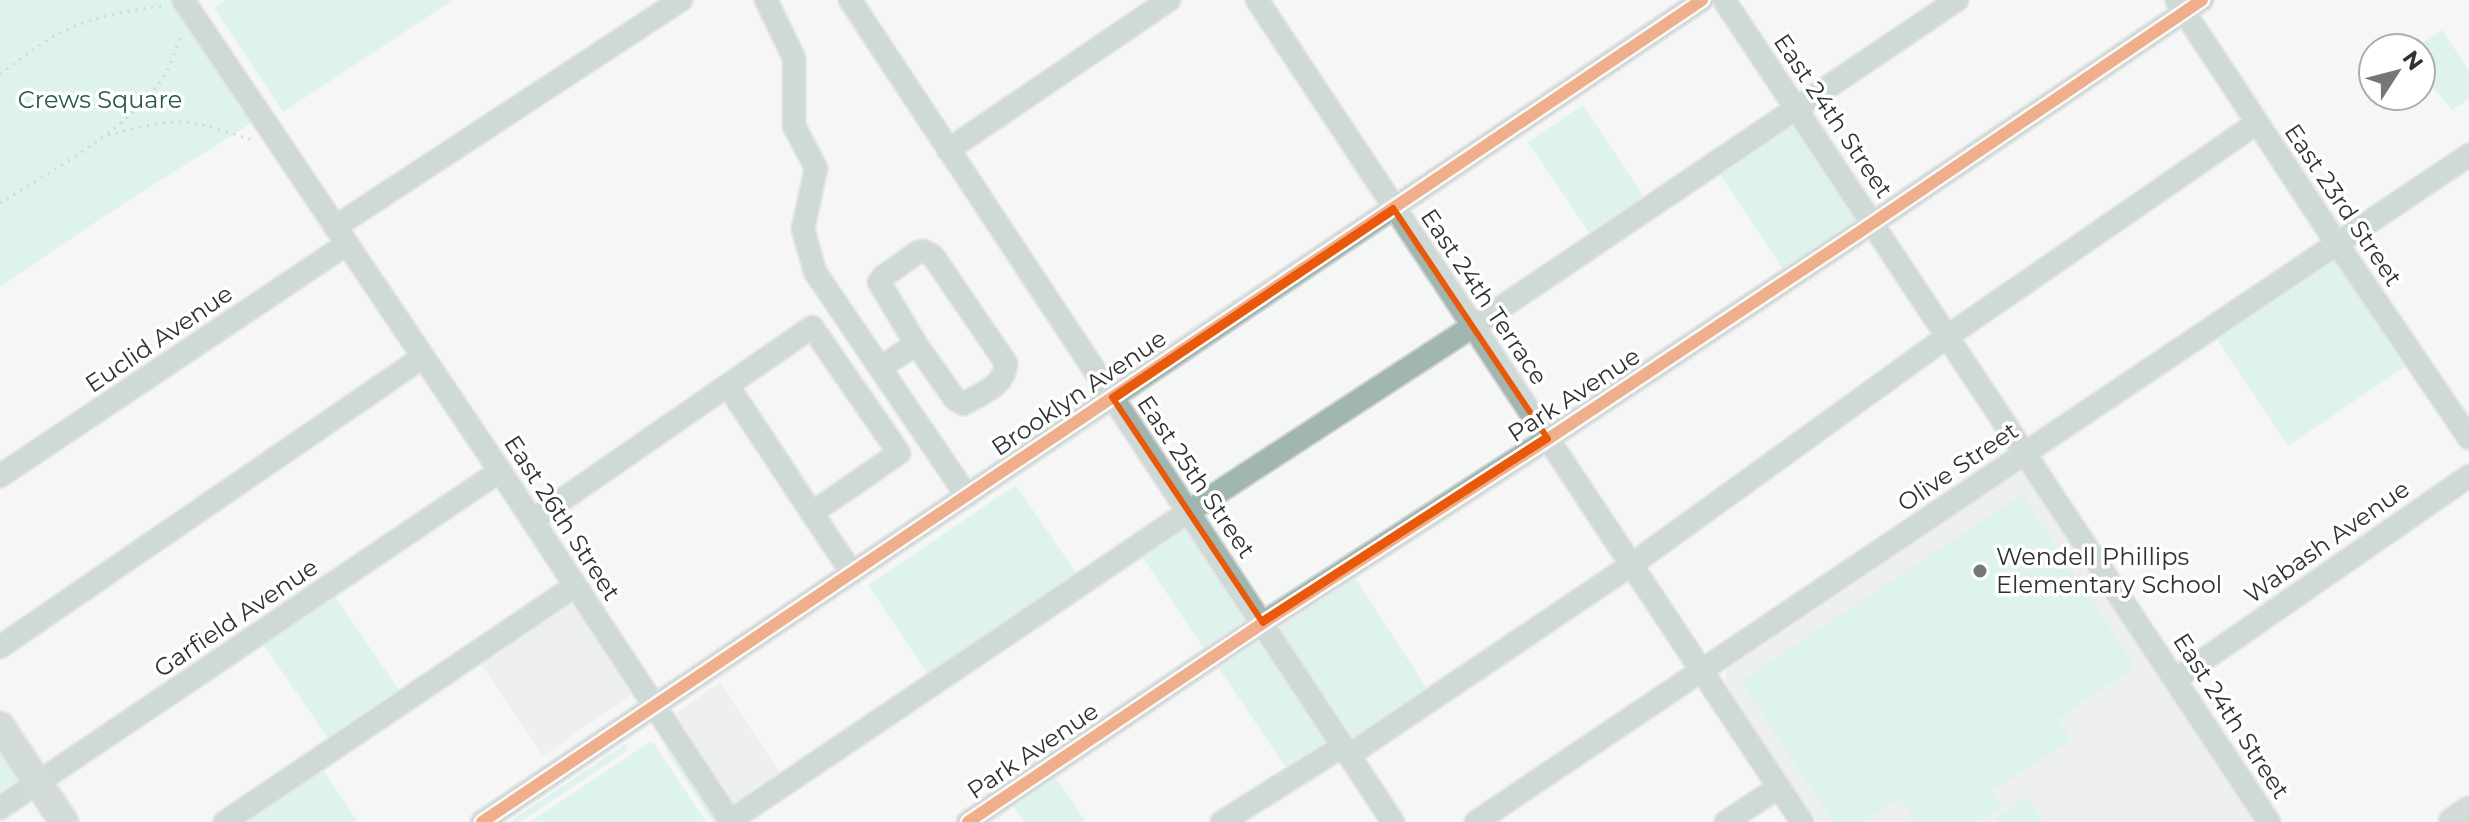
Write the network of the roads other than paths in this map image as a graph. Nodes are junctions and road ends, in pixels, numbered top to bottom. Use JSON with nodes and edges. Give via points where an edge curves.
{"nodes":[{"id":1,"x":681,"y":0,"type":"edge"},
{"id":2,"x":766,"y":0,"type":"edge"},
{"id":3,"x":850,"y":0,"type":"edge"},
{"id":4,"x":1169,"y":0,"type":"edge"},
{"id":5,"x":1257,"y":0,"type":"edge"},
{"id":6,"x":1702,"y":0,"type":"edge"},
{"id":7,"x":1724,"y":0,"type":"edge"},
{"id":8,"x":1957,"y":0,"type":"edge"},
{"id":9,"x":2188,"y":4,"type":"edge"},
{"id":10,"x":186,"y":10,"type":"edge"},
{"id":11,"x":1796,"y":108,"type":"junction"},
{"id":12,"x":2257,"y":123,"type":"junction"},
{"id":13,"x":948,"y":150,"type":"junction"},
{"id":14,"x":2469,"y":155,"type":"edge"},
{"id":15,"x":1393,"y":208,"type":"junction"},
{"id":16,"x":1873,"y":222,"type":"junction"},
{"id":17,"x":341,"y":236,"type":"junction"},
{"id":18,"x":2338,"y":245,"type":"junction"},
{"id":19,"x":1473,"y":326,"type":"junction"},
{"id":20,"x":1948,"y":336,"type":"junction"},
{"id":21,"x":916,"y":344,"type":"junction"},
{"id":22,"x":423,"y":357,"type":"junction"},
{"id":23,"x":880,"y":368,"type":"junction"},
{"id":24,"x":728,"y":386,"type":"junction"},
{"id":25,"x":1112,"y":397,"type":"junction"},
{"id":26,"x":2469,"y":438,"type":"edge"},
{"id":27,"x":1548,"y":439,"type":"junction"},
{"id":28,"x":2025,"y":453,"type":"junction"},
{"id":29,"x":500,"y":471,"type":"junction"},
{"id":30,"x":0,"y":476,"type":"edge"},
{"id":31,"x":2469,"y":476,"type":"edge"},
{"id":32,"x":967,"y":496,"type":"junction"},
{"id":33,"x":1188,"y":512,"type":"junction"},
{"id":34,"x":812,"y":513,"type":"junction"},
{"id":35,"x":533,"y":520,"type":"junction"},
{"id":36,"x":1631,"y":565,"type":"junction"},
{"id":37,"x":852,"y":573,"type":"junction"},
{"id":38,"x":575,"y":586,"type":"junction"},
{"id":39,"x":1263,"y":623,"type":"junction"},
{"id":40,"x":0,"y":647,"type":"edge"},
{"id":41,"x":1702,"y":671,"type":"junction"},
{"id":42,"x":2176,"y":679,"type":"junction"},
{"id":43,"x":654,"y":706,"type":"junction"},
{"id":44,"x":0,"y":726,"type":"edge"},
{"id":45,"x":1346,"y":751,"type":"junction"},
{"id":46,"x":38,"y":783,"type":"junction"},
{"id":47,"x":1779,"y":787,"type":"junction"},
{"id":48,"x":0,"y":808,"type":"edge"},
{"id":49,"x":2469,"y":811,"type":"edge"},
{"id":50,"x":64,"y":822,"type":"edge"},
{"id":51,"x":225,"y":822,"type":"edge"},
{"id":52,"x":482,"y":822,"type":"edge"},
{"id":53,"x":730,"y":822,"type":"edge"},
{"id":54,"x":968,"y":822,"type":"edge"},
{"id":55,"x":1222,"y":822,"type":"edge"},
{"id":56,"x":1393,"y":822,"type":"edge"},
{"id":57,"x":1476,"y":822,"type":"edge"},
{"id":58,"x":1726,"y":822,"type":"edge"},
{"id":59,"x":1802,"y":822,"type":"edge"},
{"id":60,"x":2269,"y":822,"type":"edge"},
{"id":61,"x":2453,"y":822,"type":"edge"}],
"edges":[{"from":1,"to":17,"type":"street","name":"Euclid Avenue"},
{"from":2,"to":23,"type":"street","via":[[794,58],[794,126],[816,168],[803,229],[815,272]]},
{"from":3,"to":13,"type":"street","name":"East 25th Street"},
{"from":4,"to":13,"type":"street"},
{"from":5,"to":15,"type":"street","name":"East 24th Terrace"},
{"from":6,"to":15,"type":"street","name":"Brooklyn Avenue"},
{"from":7,"to":11,"type":"street","name":"East 24th Street"},
{"from":8,"to":11,"type":"street"},
{"from":9,"to":12,"type":"street","name":"East 23rd Street"},
{"from":9,"to":16,"type":"street","name":"Park Avenue"},
{"from":10,"to":17,"type":"street","name":"East 26th Street"},
{"from":11,"to":16,"type":"street","name":"East 24th Street"},
{"from":11,"to":19,"type":"street"},
{"from":12,"to":18,"type":"street","name":"East 23rd Street"},
{"from":12,"to":20,"type":"street"},
{"from":13,"to":25,"type":"street","name":"East 25th Street"},
{"from":14,"to":18,"type":"street","name":"Olive Street"},
{"from":15,"to":19,"type":"street","name":"East 24th Terrace"},
{"from":15,"to":25,"type":"street","name":"Brooklyn Avenue"},
{"from":16,"to":20,"type":"street","name":"East 24th Street"},
{"from":16,"to":27,"type":"street","name":"Park Avenue"},
{"from":17,"to":22,"type":"street","name":"East 26th Street"},
{"from":17,"to":30,"type":"street","name":"Euclid Avenue"},
{"from":18,"to":26,"type":"street","name":"East 23rd Street"},
{"from":18,"to":28,"type":"street","name":"Olive Street"},
{"from":19,"to":27,"type":"street","name":"East 24th Terrace"},
{"from":19,"to":33,"type":"street"},
{"from":20,"to":28,"type":"street","name":"East 24th Street"},
{"from":20,"to":36,"type":"street"},
{"from":21,"to":21,"type":"street","via":[[963,404],[1001,382],[1005,374],[1006,363],[933,256],[923,251],[879,282]]},
{"from":21,"to":23,"type":"street"},
{"from":22,"to":29,"type":"street","name":"East 26th Street"},
{"from":22,"to":40,"type":"street"},
{"from":23,"to":32,"type":"street"},
{"from":24,"to":34,"type":"street"},
{"from":24,"to":34,"type":"street","via":[[812,327],[899,453]]},
{"from":24,"to":35,"type":"street"},
{"from":25,"to":32,"type":"street","name":"Brooklyn Avenue"},
{"from":25,"to":33,"type":"street","name":"East 25th Street"},
{"from":27,"to":36,"type":"street","name":"East 24th Terrace"},
{"from":27,"to":39,"type":"street","name":"Park Avenue"},
{"from":28,"to":41,"type":"street","name":"Olive Street"},
{"from":28,"to":42,"type":"street","name":"East 24th Street"},
{"from":29,"to":35,"type":"street","name":"East 26th Street"},
{"from":29,"to":46,"type":"street","name":"Garfield Avenue"},
{"from":31,"to":42,"type":"street","name":"Wabash Avenue"},
{"from":32,"to":37,"type":"street","name":"Brooklyn Avenue"},
{"from":33,"to":39,"type":"street","name":"East 25th Street"},
{"from":33,"to":53,"type":"street"},
{"from":34,"to":37,"type":"street"},
{"from":35,"to":38,"type":"street","name":"East 26th Street"},
{"from":36,"to":41,"type":"street","name":"East 24th Terrace"},
{"from":36,"to":45,"type":"street"},
{"from":37,"to":43,"type":"street","name":"Brooklyn Avenue"},
{"from":38,"to":43,"type":"street","name":"East 26th Street"},
{"from":38,"to":51,"type":"street"},
{"from":39,"to":45,"type":"street","name":"East 25th Street"},
{"from":39,"to":54,"type":"street","name":"Park Avenue"},
{"from":41,"to":47,"type":"street","name":"East 24th Terrace"},
{"from":41,"to":57,"type":"street","name":"Olive Street"},
{"from":42,"to":60,"type":"street","name":"East 24th Street"},
{"from":43,"to":52,"type":"street","name":"Brooklyn Avenue"},
{"from":43,"to":53,"type":"street","name":"East 26th Street"},
{"from":44,"to":46,"type":"main road"},
{"from":45,"to":55,"type":"street"},
{"from":45,"to":56,"type":"street","name":"East 25th Street"},
{"from":46,"to":48,"type":"street","name":"Garfield Avenue"},
{"from":46,"to":50,"type":"main road"},
{"from":47,"to":58,"type":"street"},
{"from":47,"to":59,"type":"street","name":"East 24th Terrace"},
{"from":49,"to":61,"type":"main road"}]}
